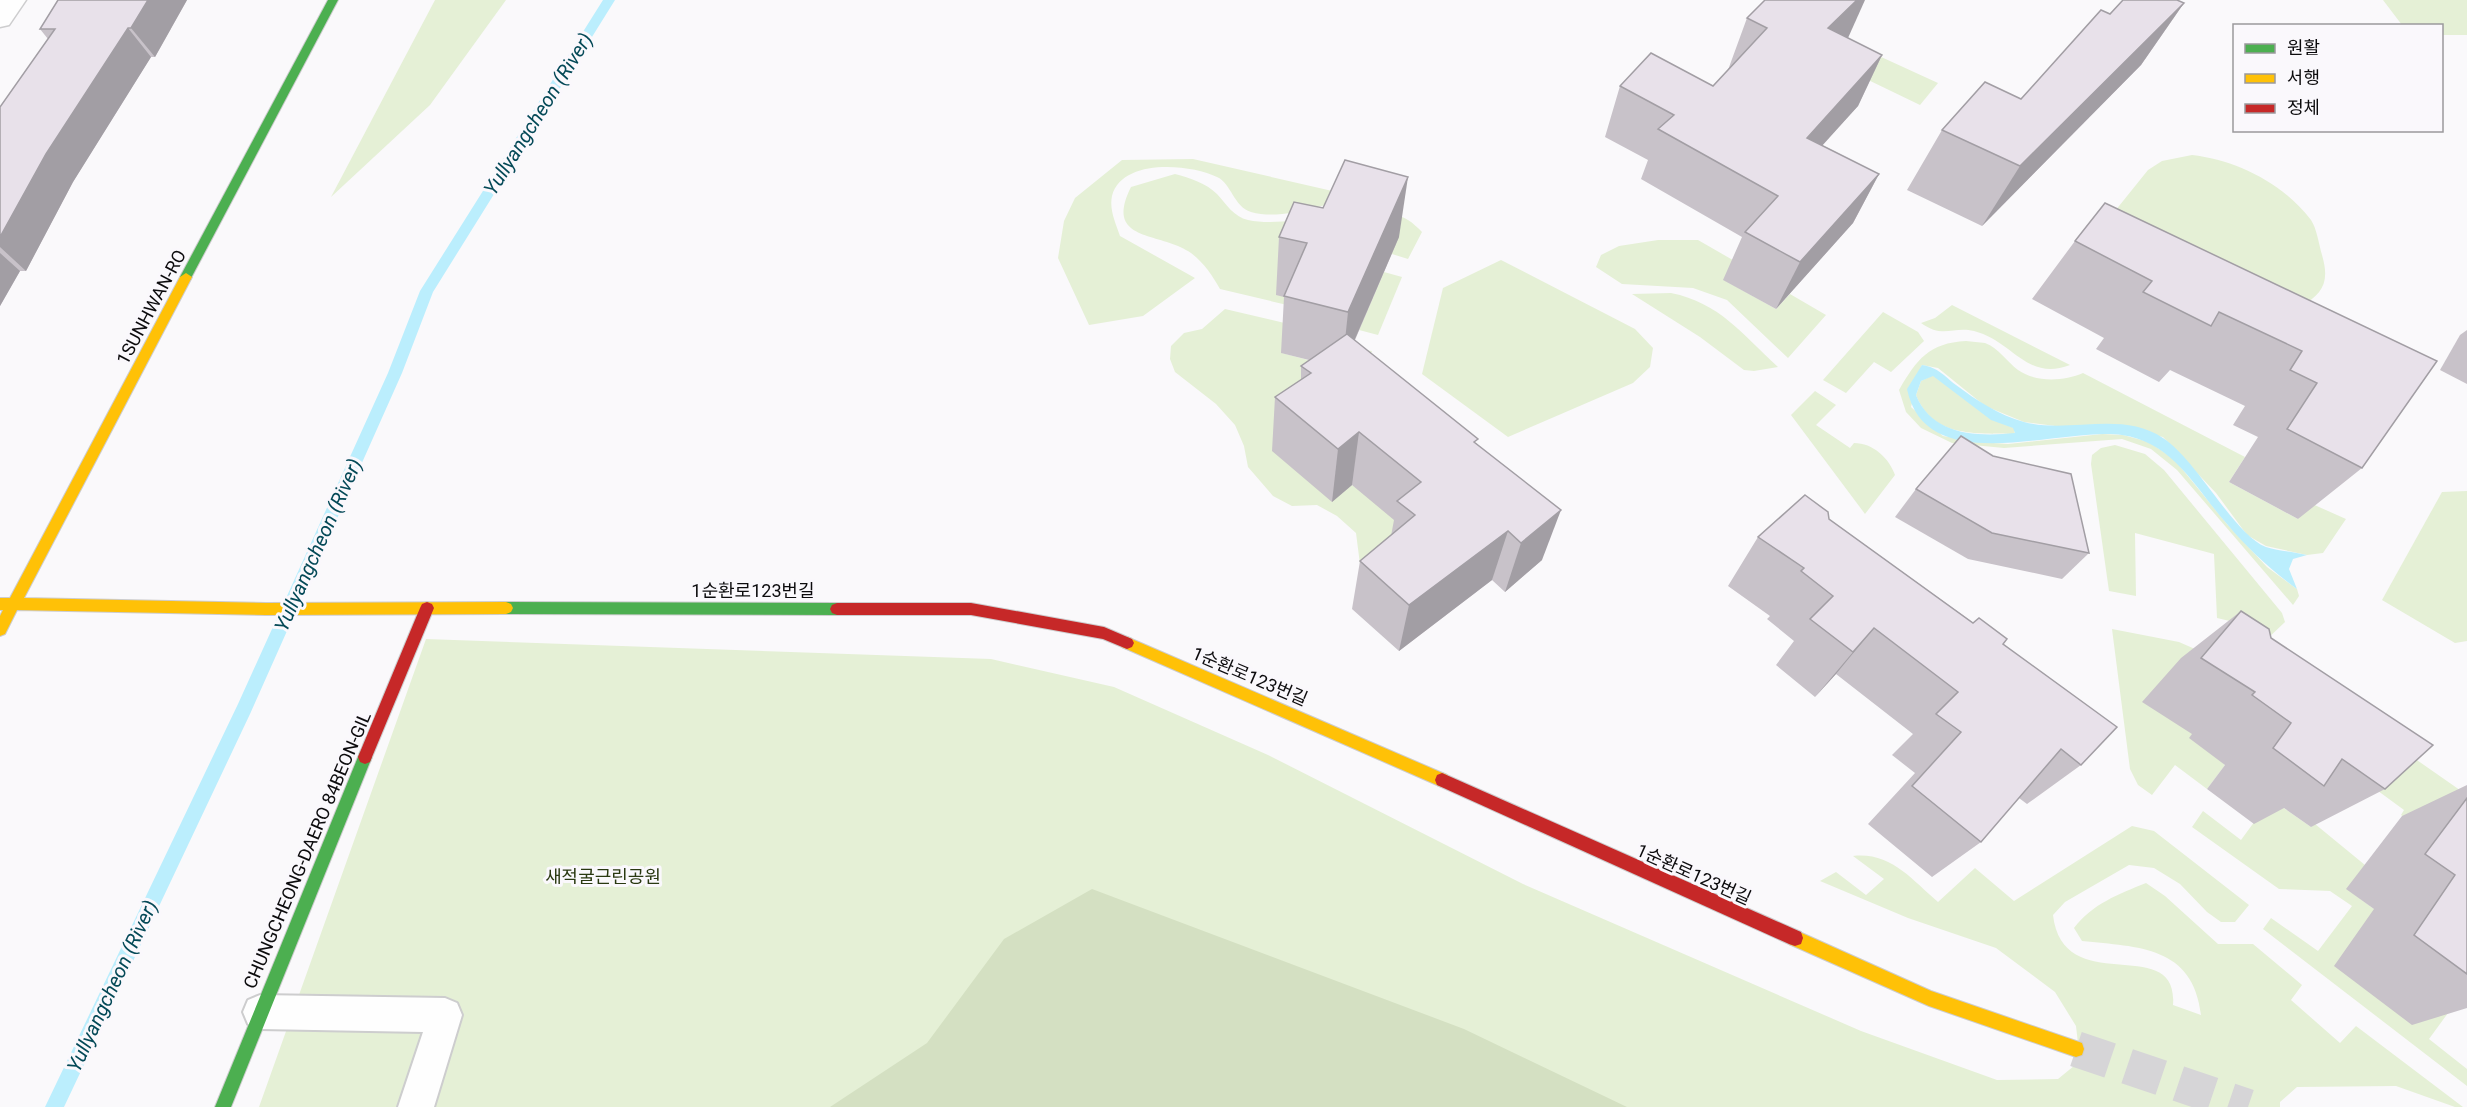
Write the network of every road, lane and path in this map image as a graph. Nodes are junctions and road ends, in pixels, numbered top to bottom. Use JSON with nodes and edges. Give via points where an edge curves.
{"nodes":[{"id":1,"x":14,"y":0,"type":"edge"},
{"id":2,"x":333,"y":0,"type":"edge"},
{"id":3,"x":0,"y":19,"type":"edge"},
{"id":4,"x":7,"y":604,"type":"edge"},
{"id":5,"x":427,"y":608,"type":"junction"},
{"id":6,"x":0,"y":630,"type":"edge"},
{"id":7,"x":260,"y":1012,"type":"junction"},
{"id":8,"x":2076,"y":1048,"type":"tunnel mouth"},
{"id":9,"x":224,"y":1107,"type":"edge"},
{"id":10,"x":416,"y":1107,"type":"edge"}],
"edges":[{"from":1,"to":3,"type":"street"},
{"from":2,"to":4,"type":"street","name":"1SUNHWAN-RO"},
{"from":4,"to":5,"type":"street","name":"1순환로123번길","via":[[350,611]]},
{"from":4,"to":6,"type":"street","name":"1SUNHWAN-RO"},
{"from":5,"to":7,"type":"street","name":"CHUNGCHEONG-DAERO 84BEON-GIL"},
{"from":5,"to":8,"type":"street","name":"1순환로123번길","via":[[971,609],[1104,633],[1929,998]]},
{"from":7,"to":9,"type":"street","name":"CHUNGCHEONG-DAERO 84BEON-GIL"},
{"from":7,"to":10,"type":"lane","via":[[445,1015]]}]}
